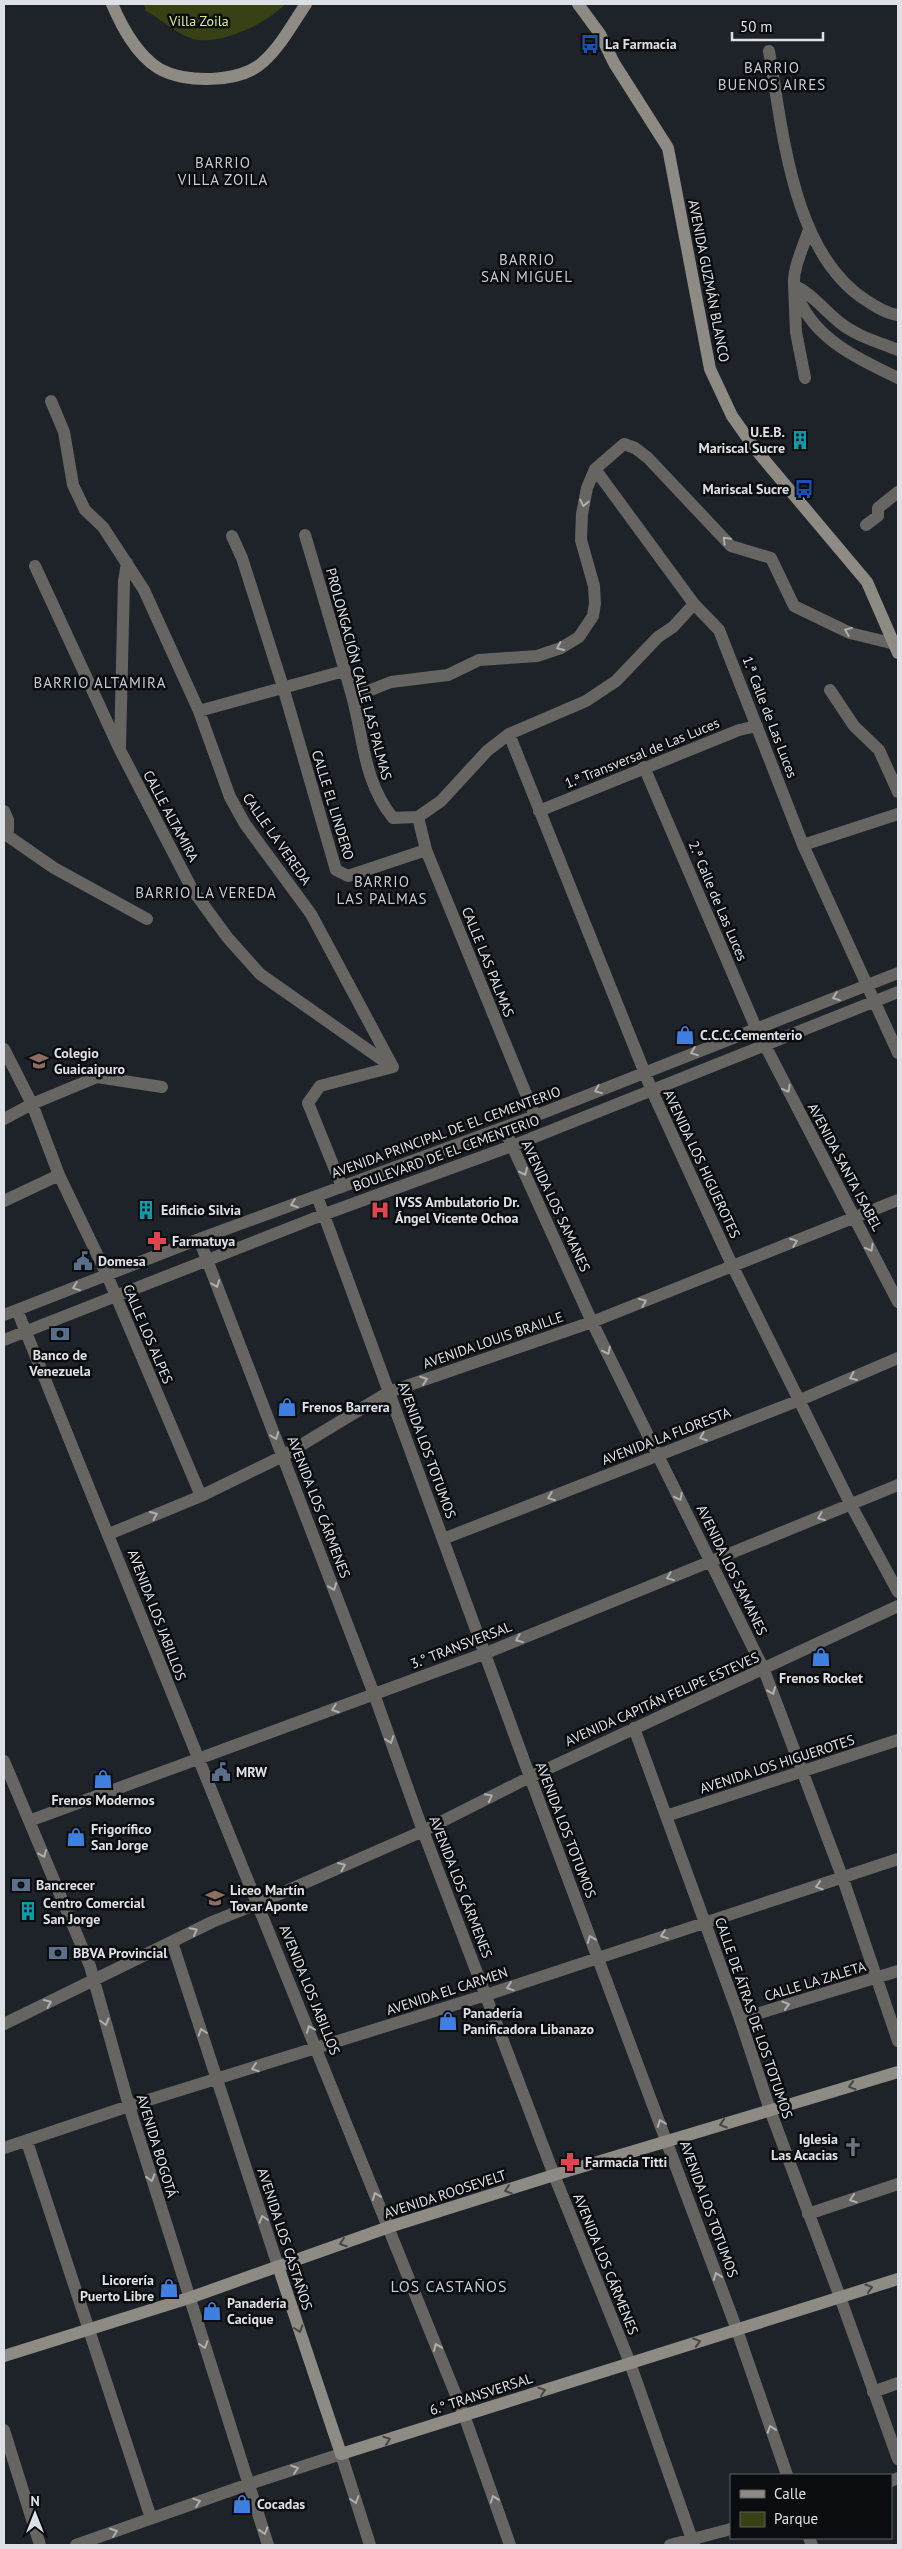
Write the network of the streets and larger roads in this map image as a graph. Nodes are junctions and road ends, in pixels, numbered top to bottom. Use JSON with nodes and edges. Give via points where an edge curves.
{"nodes":[{"id":1,"x":112,"y":4,"type":"edge"},
{"id":2,"x":306,"y":4,"type":"edge"},
{"id":3,"x":578,"y":4,"type":"edge"},
{"id":4,"x":769,"y":52,"type":"dead end"},
{"id":5,"x":809,"y":229,"type":"junction"},
{"id":6,"x":794,"y":285,"type":"junction"},
{"id":7,"x":898,"y":314,"type":"edge"},
{"id":8,"x":898,"y":350,"type":"edge"},
{"id":9,"x":805,"y":378,"type":"dead end"},
{"id":10,"x":898,"y":378,"type":"edge"},
{"id":11,"x":51,"y":401,"type":"dead end"},
{"id":12,"x":595,"y":469,"type":"junction"},
{"id":13,"x":898,"y":492,"type":"edge"},
{"id":14,"x":866,"y":525,"type":"dead end"},
{"id":15,"x":305,"y":535,"type":"dead end"},
{"id":16,"x":232,"y":536,"type":"dead end"},
{"id":17,"x":127,"y":563,"type":"junction"},
{"id":18,"x":35,"y":566,"type":"dead end"},
{"id":19,"x":694,"y":604,"type":"junction"},
{"id":20,"x":896,"y":648,"type":"edge"},
{"id":21,"x":344,"y":671,"type":"junction"},
{"id":22,"x":283,"y":687,"type":"junction"},
{"id":23,"x":830,"y":690,"type":"dead end"},
{"id":24,"x":352,"y":697,"type":"junction"},
{"id":25,"x":199,"y":711,"type":"junction"},
{"id":26,"x":757,"y":726,"type":"junction"},
{"id":27,"x":509,"y":734,"type":"junction"},
{"id":28,"x":120,"y":750,"type":"junction"},
{"id":29,"x":644,"y":767,"type":"junction"},
{"id":30,"x":898,"y":792,"type":"edge"},
{"id":31,"x":4,"y":811,"type":"edge"},
{"id":32,"x":539,"y":811,"type":"junction"},
{"id":33,"x":898,"y":814,"type":"edge"},
{"id":34,"x":418,"y":817,"type":"junction"},
{"id":35,"x":4,"y":834,"type":"edge"},
{"id":36,"x":803,"y":845,"type":"junction"},
{"id":37,"x":426,"y":850,"type":"junction"},
{"id":38,"x":146,"y":919,"type":"dead end"},
{"id":39,"x":898,"y":973,"type":"edge"},
{"id":40,"x":868,"y":984,"type":"junction"},
{"id":41,"x":898,"y":992,"type":"edge"},
{"id":42,"x":876,"y":1001,"type":"junction"},
{"id":43,"x":756,"y":1028,"type":"junction"},
{"id":44,"x":764,"y":1046,"type":"junction"},
{"id":45,"x":4,"y":1049,"type":"edge"},
{"id":46,"x":898,"y":1052,"type":"edge"},
{"id":47,"x":393,"y":1067,"type":"junction"},
{"id":48,"x":644,"y":1072,"type":"junction"},
{"id":49,"x":162,"y":1087,"type":"dead end"},
{"id":50,"x":652,"y":1091,"type":"junction"},
{"id":51,"x":32,"y":1104,"type":"junction"},
{"id":52,"x":535,"y":1116,"type":"junction"},
{"id":53,"x":4,"y":1119,"type":"edge"},
{"id":54,"x":504,"y":1128,"type":"junction"},
{"id":55,"x":512,"y":1146,"type":"junction"},
{"id":56,"x":59,"y":1175,"type":"junction"},
{"id":57,"x":342,"y":1187,"type":"junction"},
{"id":58,"x":317,"y":1196,"type":"junction"},
{"id":59,"x":898,"y":1200,"type":"edge"},
{"id":60,"x":4,"y":1201,"type":"edge"},
{"id":61,"x":325,"y":1214,"type":"junction"},
{"id":62,"x":854,"y":1218,"type":"junction"},
{"id":63,"x":199,"y":1238,"type":"junction"},
{"id":64,"x":207,"y":1261,"type":"junction"},
{"id":65,"x":732,"y":1265,"type":"junction"},
{"id":66,"x":107,"y":1275,"type":"junction"},
{"id":67,"x":115,"y":1296,"type":"junction"},
{"id":68,"x":898,"y":1302,"type":"edge"},
{"id":69,"x":17,"y":1310,"type":"junction"},
{"id":70,"x":4,"y":1315,"type":"edge"},
{"id":71,"x":592,"y":1322,"type":"junction"},
{"id":72,"x":26,"y":1333,"type":"junction"},
{"id":73,"x":4,"y":1340,"type":"edge"},
{"id":74,"x":898,"y":1358,"type":"edge"},
{"id":75,"x":389,"y":1392,"type":"junction"},
{"id":76,"x":800,"y":1400,"type":"junction"},
{"id":77,"x":658,"y":1455,"type":"junction"},
{"id":78,"x":283,"y":1456,"type":"junction"},
{"id":79,"x":898,"y":1485,"type":"edge"},
{"id":80,"x":201,"y":1496,"type":"junction"},
{"id":81,"x":851,"y":1504,"type":"junction"},
{"id":82,"x":109,"y":1534,"type":"junction"},
{"id":83,"x":444,"y":1539,"type":"junction"},
{"id":84,"x":711,"y":1560,"type":"junction"},
{"id":85,"x":898,"y":1592,"type":"edge"},
{"id":86,"x":898,"y":1606,"type":"edge"},
{"id":87,"x":486,"y":1653,"type":"junction"},
{"id":88,"x":764,"y":1670,"type":"junction"},
{"id":89,"x":374,"y":1694,"type":"junction"},
{"id":90,"x":634,"y":1728,"type":"junction"},
{"id":91,"x":898,"y":1740,"type":"edge"},
{"id":92,"x":197,"y":1759,"type":"junction"},
{"id":93,"x":4,"y":1761,"type":"edge"},
{"id":94,"x":804,"y":1771,"type":"junction"},
{"id":95,"x":530,"y":1777,"type":"junction"},
{"id":96,"x":666,"y":1816,"type":"junction"},
{"id":97,"x":29,"y":1821,"type":"junction"},
{"id":98,"x":423,"y":1831,"type":"junction"},
{"id":99,"x":898,"y":1859,"type":"edge"},
{"id":100,"x":843,"y":1878,"type":"junction"},
{"id":101,"x":259,"y":1903,"type":"junction"},
{"id":102,"x":704,"y":1921,"type":"junction"},
{"id":103,"x":172,"y":1942,"type":"junction"},
{"id":104,"x":598,"y":1957,"type":"junction"},
{"id":105,"x":898,"y":1971,"type":"edge"},
{"id":106,"x":876,"y":1978,"type":"junction"},
{"id":107,"x":94,"y":1981,"type":"junction"},
{"id":108,"x":486,"y":1995,"type":"junction"},
{"id":109,"x":740,"y":2019,"type":"junction"},
{"id":110,"x":4,"y":2024,"type":"edge"},
{"id":111,"x":898,"y":2041,"type":"edge"},
{"id":112,"x":318,"y":2048,"type":"junction"},
{"id":113,"x":898,"y":2072,"type":"edge"},
{"id":114,"x":218,"y":2080,"type":"junction"},
{"id":115,"x":129,"y":2106,"type":"junction"},
{"id":116,"x":770,"y":2110,"type":"junction"},
{"id":117,"x":668,"y":2141,"type":"junction"},
{"id":118,"x":27,"y":2142,"type":"junction"},
{"id":119,"x":4,"y":2148,"type":"edge"},
{"id":120,"x":554,"y":2175,"type":"junction"},
{"id":121,"x":898,"y":2184,"type":"edge"},
{"id":122,"x":808,"y":2214,"type":"junction"},
{"id":123,"x":389,"y":2228,"type":"junction"},
{"id":124,"x":278,"y":2266,"type":"junction"},
{"id":125,"x":898,"y":2279,"type":"edge"},
{"id":126,"x":840,"y":2297,"type":"junction"},
{"id":127,"x":189,"y":2298,"type":"junction"},
{"id":128,"x":88,"y":2329,"type":"junction"},
{"id":129,"x":737,"y":2330,"type":"junction"},
{"id":130,"x":4,"y":2356,"type":"edge"},
{"id":131,"x":630,"y":2363,"type":"junction"},
{"id":132,"x":898,"y":2383,"type":"edge"},
{"id":133,"x":873,"y":2392,"type":"junction"},
{"id":134,"x":464,"y":2415,"type":"junction"},
{"id":135,"x":4,"y":2430,"type":"edge"},
{"id":136,"x":340,"y":2454,"type":"junction"},
{"id":137,"x":898,"y":2458,"type":"edge"},
{"id":138,"x":787,"y":2474,"type":"edge"},
{"id":139,"x":249,"y":2484,"type":"junction"},
{"id":140,"x":151,"y":2518,"type":"junction"},
{"id":141,"x":730,"y":2529,"type":"edge"},
{"id":142,"x":693,"y":2542,"type":"edge"},
{"id":143,"x":40,"y":2545,"type":"edge"},
{"id":144,"x":76,"y":2545,"type":"edge"},
{"id":145,"x":268,"y":2545,"type":"edge"},
{"id":146,"x":370,"y":2545,"type":"edge"},
{"id":147,"x":510,"y":2545,"type":"edge"},
{"id":148,"x":670,"y":2545,"type":"edge"}],
"edges":[{"from":1,"to":2,"type":"street","via":[[135,47],[159,68],[186,76],[216,79],[245,73],[263,63]]},
{"from":3,"to":20,"type":"street","name":"AVENIDA GUZMÁN BLANCO","via":[[600,34],[614,63],[668,148],[710,369],[732,416],[756,450],[867,582]]},
{"from":4,"to":5,"type":"street","via":[[789,166]]},
{"from":5,"to":6,"type":"street"},
{"from":5,"to":7,"type":"street","via":[[831,266],[853,292]]},
{"from":6,"to":8,"type":"street","via":[[852,331]]},
{"from":6,"to":9,"type":"street","via":[[796,332]]},
{"from":6,"to":10,"type":"street","via":[[804,311],[830,339],[860,360]]},
{"from":11,"to":17,"type":"street","name":"CALLE LA VEREDA","via":[[64,432],[73,485],[85,510],[103,527]]},
{"from":12,"to":19,"type":"street","name":"1.ª Calle de Las Luces"},
{"from":20,"to":12,"type":"street","one_way":true,"via":[[850,633],[794,606],[771,558],[731,546],[636,448],[624,444]]},
{"from":12,"to":24,"type":"street","one_way":true,"via":[[587,488],[581,540],[594,586],[595,603],[593,616],[579,637],[561,648],[536,656],[479,660],[448,675],[391,682]]},
{"from":13,"to":14,"type":"street","via":[[878,508],[878,516]]},
{"from":15,"to":21,"type":"street","name":"PROLONGACIÓN CALLE LAS PALMAS"},
{"from":16,"to":22,"type":"street","name":"CALLE EL LINDERO"},
{"from":17,"to":25,"type":"street","name":"CALLE LA VEREDA","via":[[144,590]]},
{"from":17,"to":28,"type":"street"},
{"from":18,"to":28,"type":"street","name":"CALLE ALTAMIRA"},
{"from":19,"to":26,"type":"street","name":"1.ª Calle de Las Luces","via":[[719,630]]},
{"from":19,"to":27,"type":"street","via":[[616,681],[586,701]]},
{"from":21,"to":22,"type":"street"},
{"from":21,"to":24,"type":"street","name":"PROLONGACIÓN CALLE LAS PALMAS"},
{"from":22,"to":25,"type":"street"},
{"from":22,"to":37,"type":"street","name":"CALLE EL LINDERO","via":[[336,870],[348,876]]},
{"from":23,"to":30,"type":"street","via":[[854,726],[880,750]]},
{"from":24,"to":34,"type":"street","name":"PROLONGACIÓN CALLE LAS PALMAS","via":[[370,778],[379,801],[393,818]]},
{"from":25,"to":47,"type":"street","name":"CALLE LA VEREDA","via":[[230,797],[245,824],[311,914]]},
{"from":26,"to":29,"type":"street","name":"1.ª Transversal de Las Luces"},
{"from":26,"to":36,"type":"street","name":"1.ª Calle de Las Luces"},
{"from":27,"to":32,"type":"street","name":"AVENIDA LOS HIGUEROTES"},
{"from":27,"to":34,"type":"street","via":[[487,751],[441,801]]},
{"from":28,"to":47,"type":"street","name":"CALLE ALTAMIRA","via":[[192,889],[227,937],[260,974]]},
{"from":29,"to":32,"type":"street","name":"1.ª Transversal de Las Luces"},
{"from":29,"to":43,"type":"street","name":"2.ª Calle de Las Luces"},
{"from":31,"to":35,"type":"street","via":[[8,820],[8,830]]},
{"from":32,"to":48,"type":"street","name":"AVENIDA LOS HIGUEROTES"},
{"from":33,"to":36,"type":"street"},
{"from":34,"to":37,"type":"street","name":"CALLE LAS PALMAS"},
{"from":35,"to":38,"type":"street","via":[[54,868]]},
{"from":36,"to":40,"type":"street","name":"1.ª Calle de Las Luces"},
{"from":37,"to":52,"type":"street","name":"CALLE LAS PALMAS"},
{"from":39,"to":40,"type":"street","name":"AVENIDA PRINCIPAL DE EL CEMENTERIO"},
{"from":40,"to":42,"type":"street","name":"1.ª Calle de Las Luces"},
{"from":40,"to":43,"type":"street","name":"AVENIDA PRINCIPAL DE EL CEMENTERIO","one_way":true},
{"from":41,"to":42,"type":"street","name":"BOULEVARD DE EL CEMENTERIO"},
{"from":42,"to":44,"type":"street","name":"BOULEVARD DE EL CEMENTERIO"},
{"from":42,"to":46,"type":"street","name":"1.ª Calle de Las Luces"},
{"from":43,"to":44,"type":"street","name":"2.ª Calle de Las Luces"},
{"from":43,"to":48,"type":"street","name":"AVENIDA PRINCIPAL DE EL CEMENTERIO","one_way":true},
{"from":44,"to":50,"type":"street","name":"BOULEVARD DE EL CEMENTERIO"},
{"from":44,"to":62,"type":"street","name":"AVENIDA SANTA ISABEL","one_way":true},
{"from":45,"to":51,"type":"street","name":"CALLE LOS ALPES"},
{"from":47,"to":57,"type":"street","via":[[320,1086],[308,1103]]},
{"from":48,"to":50,"type":"street","name":"AVENIDA LOS HIGUEROTES"},
{"from":48,"to":52,"type":"street","name":"AVENIDA PRINCIPAL DE EL CEMENTERIO","one_way":true},
{"from":49,"to":51,"type":"street","via":[[97,1077]]},
{"from":50,"to":55,"type":"street","name":"BOULEVARD DE EL CEMENTERIO"},
{"from":50,"to":65,"type":"street","name":"AVENIDA LOS HIGUEROTES"},
{"from":51,"to":53,"type":"street"},
{"from":51,"to":56,"type":"street","name":"CALLE LOS ALPES"},
{"from":52,"to":54,"type":"street","name":"AVENIDA PRINCIPAL DE EL CEMENTERIO"},
{"from":54,"to":55,"type":"street","name":"AVENIDA LOS SAMANES"},
{"from":54,"to":57,"type":"street","name":"AVENIDA PRINCIPAL DE EL CEMENTERIO"},
{"from":55,"to":61,"type":"street","name":"BOULEVARD DE EL CEMENTERIO"},
{"from":55,"to":71,"type":"street","name":"AVENIDA LOS SAMANES","one_way":true},
{"from":56,"to":60,"type":"street"},
{"from":56,"to":66,"type":"street","name":"CALLE LOS ALPES"},
{"from":57,"to":58,"type":"street","name":"AVENIDA PRINCIPAL DE EL CEMENTERIO"},
{"from":58,"to":61,"type":"street","name":"AVENIDA LOS TOTUMOS"},
{"from":58,"to":63,"type":"street","name":"AVENIDA PRINCIPAL DE EL CEMENTERIO","one_way":true},
{"from":59,"to":62,"type":"street","name":"AVENIDA LOUIS BRAILLE"},
{"from":61,"to":64,"type":"street","name":"BOULEVARD DE EL CEMENTERIO"},
{"from":61,"to":75,"type":"street","name":"AVENIDA LOS TOTUMOS"},
{"from":65,"to":62,"type":"street","name":"AVENIDA LOUIS BRAILLE","one_way":true},
{"from":62,"to":68,"type":"street","name":"AVENIDA SANTA ISABEL","one_way":true},
{"from":63,"to":64,"type":"street","name":"AVENIDA LOS CÁRMENES"},
{"from":63,"to":66,"type":"street","name":"AVENIDA PRINCIPAL DE EL CEMENTERIO"},
{"from":64,"to":67,"type":"street","name":"BOULEVARD DE EL CEMENTERIO"},
{"from":64,"to":78,"type":"street","name":"AVENIDA LOS CÁRMENES","one_way":true},
{"from":71,"to":65,"type":"street","name":"AVENIDA LOUIS BRAILLE","one_way":true},
{"from":65,"to":76,"type":"street","name":"AVENIDA LOS HIGUEROTES"},
{"from":66,"to":67,"type":"street","name":"CALLE LOS ALPES"},
{"from":66,"to":69,"type":"street","name":"AVENIDA PRINCIPAL DE EL CEMENTERIO","one_way":true},
{"from":67,"to":72,"type":"street","name":"BOULEVARD DE EL CEMENTERIO"},
{"from":67,"to":80,"type":"street","name":"CALLE LOS ALPES"},
{"from":69,"to":70,"type":"street","name":"AVENIDA PRINCIPAL DE EL CEMENTERIO"},
{"from":69,"to":72,"type":"street","name":"AVENIDA LOS JABILLOS"},
{"from":75,"to":71,"type":"street","name":"AVENIDA LOUIS BRAILLE","one_way":true},
{"from":71,"to":77,"type":"street","name":"AVENIDA LOS SAMANES","one_way":true},
{"from":72,"to":73,"type":"street","name":"BOULEVARD DE EL CEMENTERIO"},
{"from":72,"to":82,"type":"street","name":"AVENIDA LOS JABILLOS"},
{"from":74,"to":76,"type":"street","name":"AVENIDA LA FLORESTA","one_way":true},
{"from":75,"to":78,"type":"street","name":"AVENIDA LOUIS BRAILLE"},
{"from":75,"to":83,"type":"street","name":"AVENIDA LOS TOTUMOS"},
{"from":76,"to":77,"type":"street","name":"AVENIDA LA FLORESTA","one_way":true},
{"from":76,"to":81,"type":"street","name":"AVENIDA LOS HIGUEROTES"},
{"from":77,"to":83,"type":"street","name":"AVENIDA LA FLORESTA","one_way":true},
{"from":77,"to":84,"type":"street","name":"AVENIDA LOS SAMANES","one_way":true},
{"from":78,"to":80,"type":"street","name":"AVENIDA LOUIS BRAILLE"},
{"from":78,"to":89,"type":"street","name":"AVENIDA LOS CÁRMENES","one_way":true},
{"from":79,"to":81,"type":"street","name":"3.° TRANSVERSAL"},
{"from":82,"to":80,"type":"street","name":"AVENIDA LOUIS BRAILLE","one_way":true},
{"from":81,"to":84,"type":"street","name":"3.° TRANSVERSAL","one_way":true},
{"from":81,"to":85,"type":"street","name":"AVENIDA LOS HIGUEROTES"},
{"from":82,"to":92,"type":"street","name":"AVENIDA LOS JABILLOS"},
{"from":83,"to":87,"type":"street","name":"AVENIDA LOS TOTUMOS"},
{"from":84,"to":87,"type":"street","name":"3.° TRANSVERSAL","one_way":true},
{"from":84,"to":88,"type":"street","name":"AVENIDA LOS SAMANES"},
{"from":86,"to":88,"type":"street","name":"AVENIDA CAPITÁN FELIPE ESTEVES"},
{"from":87,"to":89,"type":"street","name":"3.° TRANSVERSAL"},
{"from":87,"to":95,"type":"street","name":"AVENIDA LOS TOTUMOS"},
{"from":88,"to":90,"type":"street","name":"AVENIDA CAPITÁN FELIPE ESTEVES"},
{"from":88,"to":94,"type":"street","name":"AVENIDA LOS SAMANES","one_way":true},
{"from":89,"to":92,"type":"street","name":"3.° TRANSVERSAL","one_way":true},
{"from":89,"to":98,"type":"street","name":"AVENIDA LOS CÁRMENES","one_way":true},
{"from":90,"to":95,"type":"street","name":"AVENIDA CAPITÁN FELIPE ESTEVES"},
{"from":90,"to":96,"type":"street","name":"CALLE DE ÁTRAS DE LOS TOTUMOS"},
{"from":91,"to":94,"type":"street","name":"AVENIDA LOS HIGUEROTES"},
{"from":92,"to":97,"type":"street","name":"3.° TRANSVERSAL"},
{"from":92,"to":101,"type":"street","name":"AVENIDA LOS JABILLOS"},
{"from":93,"to":97,"type":"street","name":"AVENIDA BOGOTÁ"},
{"from":94,"to":96,"type":"street","name":"AVENIDA LOS HIGUEROTES"},
{"from":94,"to":100,"type":"street","name":"AVENIDA LOS SAMANES"},
{"from":98,"to":95,"type":"street","name":"AVENIDA CAPITÁN FELIPE ESTEVES","one_way":true},
{"from":104,"to":95,"type":"street","name":"AVENIDA LOS TOTUMOS","one_way":true},
{"from":96,"to":102,"type":"street","name":"CALLE DE ÁTRAS DE LOS TOTUMOS"},
{"from":97,"to":107,"type":"street","name":"AVENIDA BOGOTÁ","one_way":true},
{"from":101,"to":98,"type":"street","name":"AVENIDA CAPITÁN FELIPE ESTEVES","one_way":true},
{"from":98,"to":108,"type":"street","name":"AVENIDA LOS CÁRMENES"},
{"from":99,"to":100,"type":"street","name":"AVENIDA EL CARMEN"},
{"from":100,"to":102,"type":"street","name":"AVENIDA EL CARMEN","one_way":true},
{"from":100,"to":106,"type":"street","name":"AVENIDA LOS SAMANES"},
{"from":103,"to":101,"type":"street","name":"AVENIDA CAPITÁN FELIPE ESTEVES","one_way":true},
{"from":112,"to":101,"type":"street","name":"AVENIDA LOS JABILLOS","one_way":true},
{"from":102,"to":104,"type":"street","name":"AVENIDA EL CARMEN","one_way":true},
{"from":102,"to":109,"type":"street","name":"CALLE DE ÁTRAS DE LOS TOTUMOS"},
{"from":103,"to":107,"type":"street","name":"AVENIDA CAPITÁN FELIPE ESTEVES"},
{"from":114,"to":103,"type":"street","name":"AVENIDA LOS CASTAÑOS","one_way":true},
{"from":104,"to":108,"type":"street","name":"AVENIDA EL CARMEN","one_way":true},
{"from":117,"to":104,"type":"street","name":"AVENIDA LOS TOTUMOS","one_way":true},
{"from":105,"to":106,"type":"street","name":"CALLE LA ZALETA"},
{"from":109,"to":106,"type":"street","name":"CALLE LA ZALETA","one_way":true},
{"from":106,"to":111,"type":"street","name":"AVENIDA LOS SAMANES"},
{"from":110,"to":107,"type":"street","name":"AVENIDA CAPITÁN FELIPE ESTEVES","one_way":true},
{"from":107,"to":115,"type":"street","name":"AVENIDA BOGOTÁ","one_way":true},
{"from":108,"to":112,"type":"street","name":"AVENIDA EL CARMEN"},
{"from":108,"to":120,"type":"street","name":"AVENIDA LOS CÁRMENES"},
{"from":109,"to":116,"type":"street","name":"CALLE DE ÁTRAS DE LOS TOTUMOS"},
{"from":112,"to":114,"type":"street","name":"AVENIDA EL CARMEN","one_way":true},
{"from":123,"to":112,"type":"street","name":"AVENIDA LOS JABILLOS","one_way":true},
{"from":113,"to":116,"type":"street","name":"AVENIDA ROOSEVELT","one_way":true},
{"from":114,"to":115,"type":"street","name":"AVENIDA EL CARMEN"},
{"from":124,"to":114,"type":"street","name":"AVENIDA LOS CASTAÑOS","one_way":true},
{"from":115,"to":118,"type":"street","name":"AVENIDA EL CARMEN"},
{"from":115,"to":127,"type":"street","name":"AVENIDA BOGOTÁ","one_way":true},
{"from":116,"to":117,"type":"street","name":"AVENIDA ROOSEVELT","one_way":true},
{"from":116,"to":122,"type":"street","name":"CALLE DE ÁTRAS DE LOS TOTUMOS"},
{"from":117,"to":120,"type":"street","name":"AVENIDA ROOSEVELT"},
{"from":129,"to":117,"type":"street","name":"AVENIDA LOS TOTUMOS","one_way":true},
{"from":118,"to":119,"type":"street","name":"AVENIDA EL CARMEN"},
{"from":118,"to":128,"type":"street"},
{"from":120,"to":123,"type":"street","name":"AVENIDA ROOSEVELT","one_way":true},
{"from":120,"to":131,"type":"street","name":"AVENIDA LOS CÁRMENES"},
{"from":121,"to":122,"type":"street","one_way":true},
{"from":122,"to":126,"type":"street","name":"CALLE DE ÁTRAS DE LOS TOTUMOS"},
{"from":123,"to":124,"type":"street","name":"AVENIDA ROOSEVELT","one_way":true},
{"from":134,"to":123,"type":"street","name":"AVENIDA LOS JABILLOS","one_way":true},
{"from":124,"to":127,"type":"street","name":"AVENIDA ROOSEVELT"},
{"from":124,"to":136,"type":"street","name":"AVENIDA LOS CASTAÑOS","one_way":true},
{"from":126,"to":125,"type":"street","name":"6.° TRANSVERSAL","one_way":true},
{"from":126,"to":129,"type":"street","name":"6.° TRANSVERSAL"},
{"from":126,"to":133,"type":"street","name":"CALLE DE ÁTRAS DE LOS TOTUMOS"},
{"from":127,"to":128,"type":"street","name":"AVENIDA ROOSEVELT"},
{"from":127,"to":139,"type":"street","name":"AVENIDA BOGOTÁ","one_way":true},
{"from":128,"to":130,"type":"street","name":"AVENIDA ROOSEVELT"},
{"from":128,"to":140,"type":"street"},
{"from":131,"to":129,"type":"street","name":"6.° TRANSVERSAL","one_way":true},
{"from":138,"to":129,"type":"street","name":"AVENIDA LOS TOTUMOS","one_way":true},
{"from":134,"to":131,"type":"street","name":"6.° TRANSVERSAL","one_way":true},
{"from":131,"to":142,"type":"street","name":"AVENIDA LOS CÁRMENES"},
{"from":132,"to":133,"type":"street"},
{"from":133,"to":137,"type":"street","name":"CALLE DE ÁTRAS DE LOS TOTUMOS"},
{"from":136,"to":134,"type":"street","name":"6.° TRANSVERSAL","one_way":true},
{"from":147,"to":134,"type":"street","name":"AVENIDA LOS JABILLOS","one_way":true},
{"from":135,"to":143,"type":"street"},
{"from":139,"to":136,"type":"street","name":"6.° TRANSVERSAL","one_way":true},
{"from":136,"to":146,"type":"street","name":"AVENIDA LOS CASTAÑOS","one_way":true},
{"from":140,"to":139,"type":"street","name":"6.° TRANSVERSAL","one_way":true},
{"from":139,"to":145,"type":"street","name":"AVENIDA BOGOTÁ","one_way":true},
{"from":144,"to":140,"type":"street","name":"6.° TRANSVERSAL","one_way":true},
{"from":141,"to":142,"type":"street"},
{"from":142,"to":148,"type":"street"}]}
